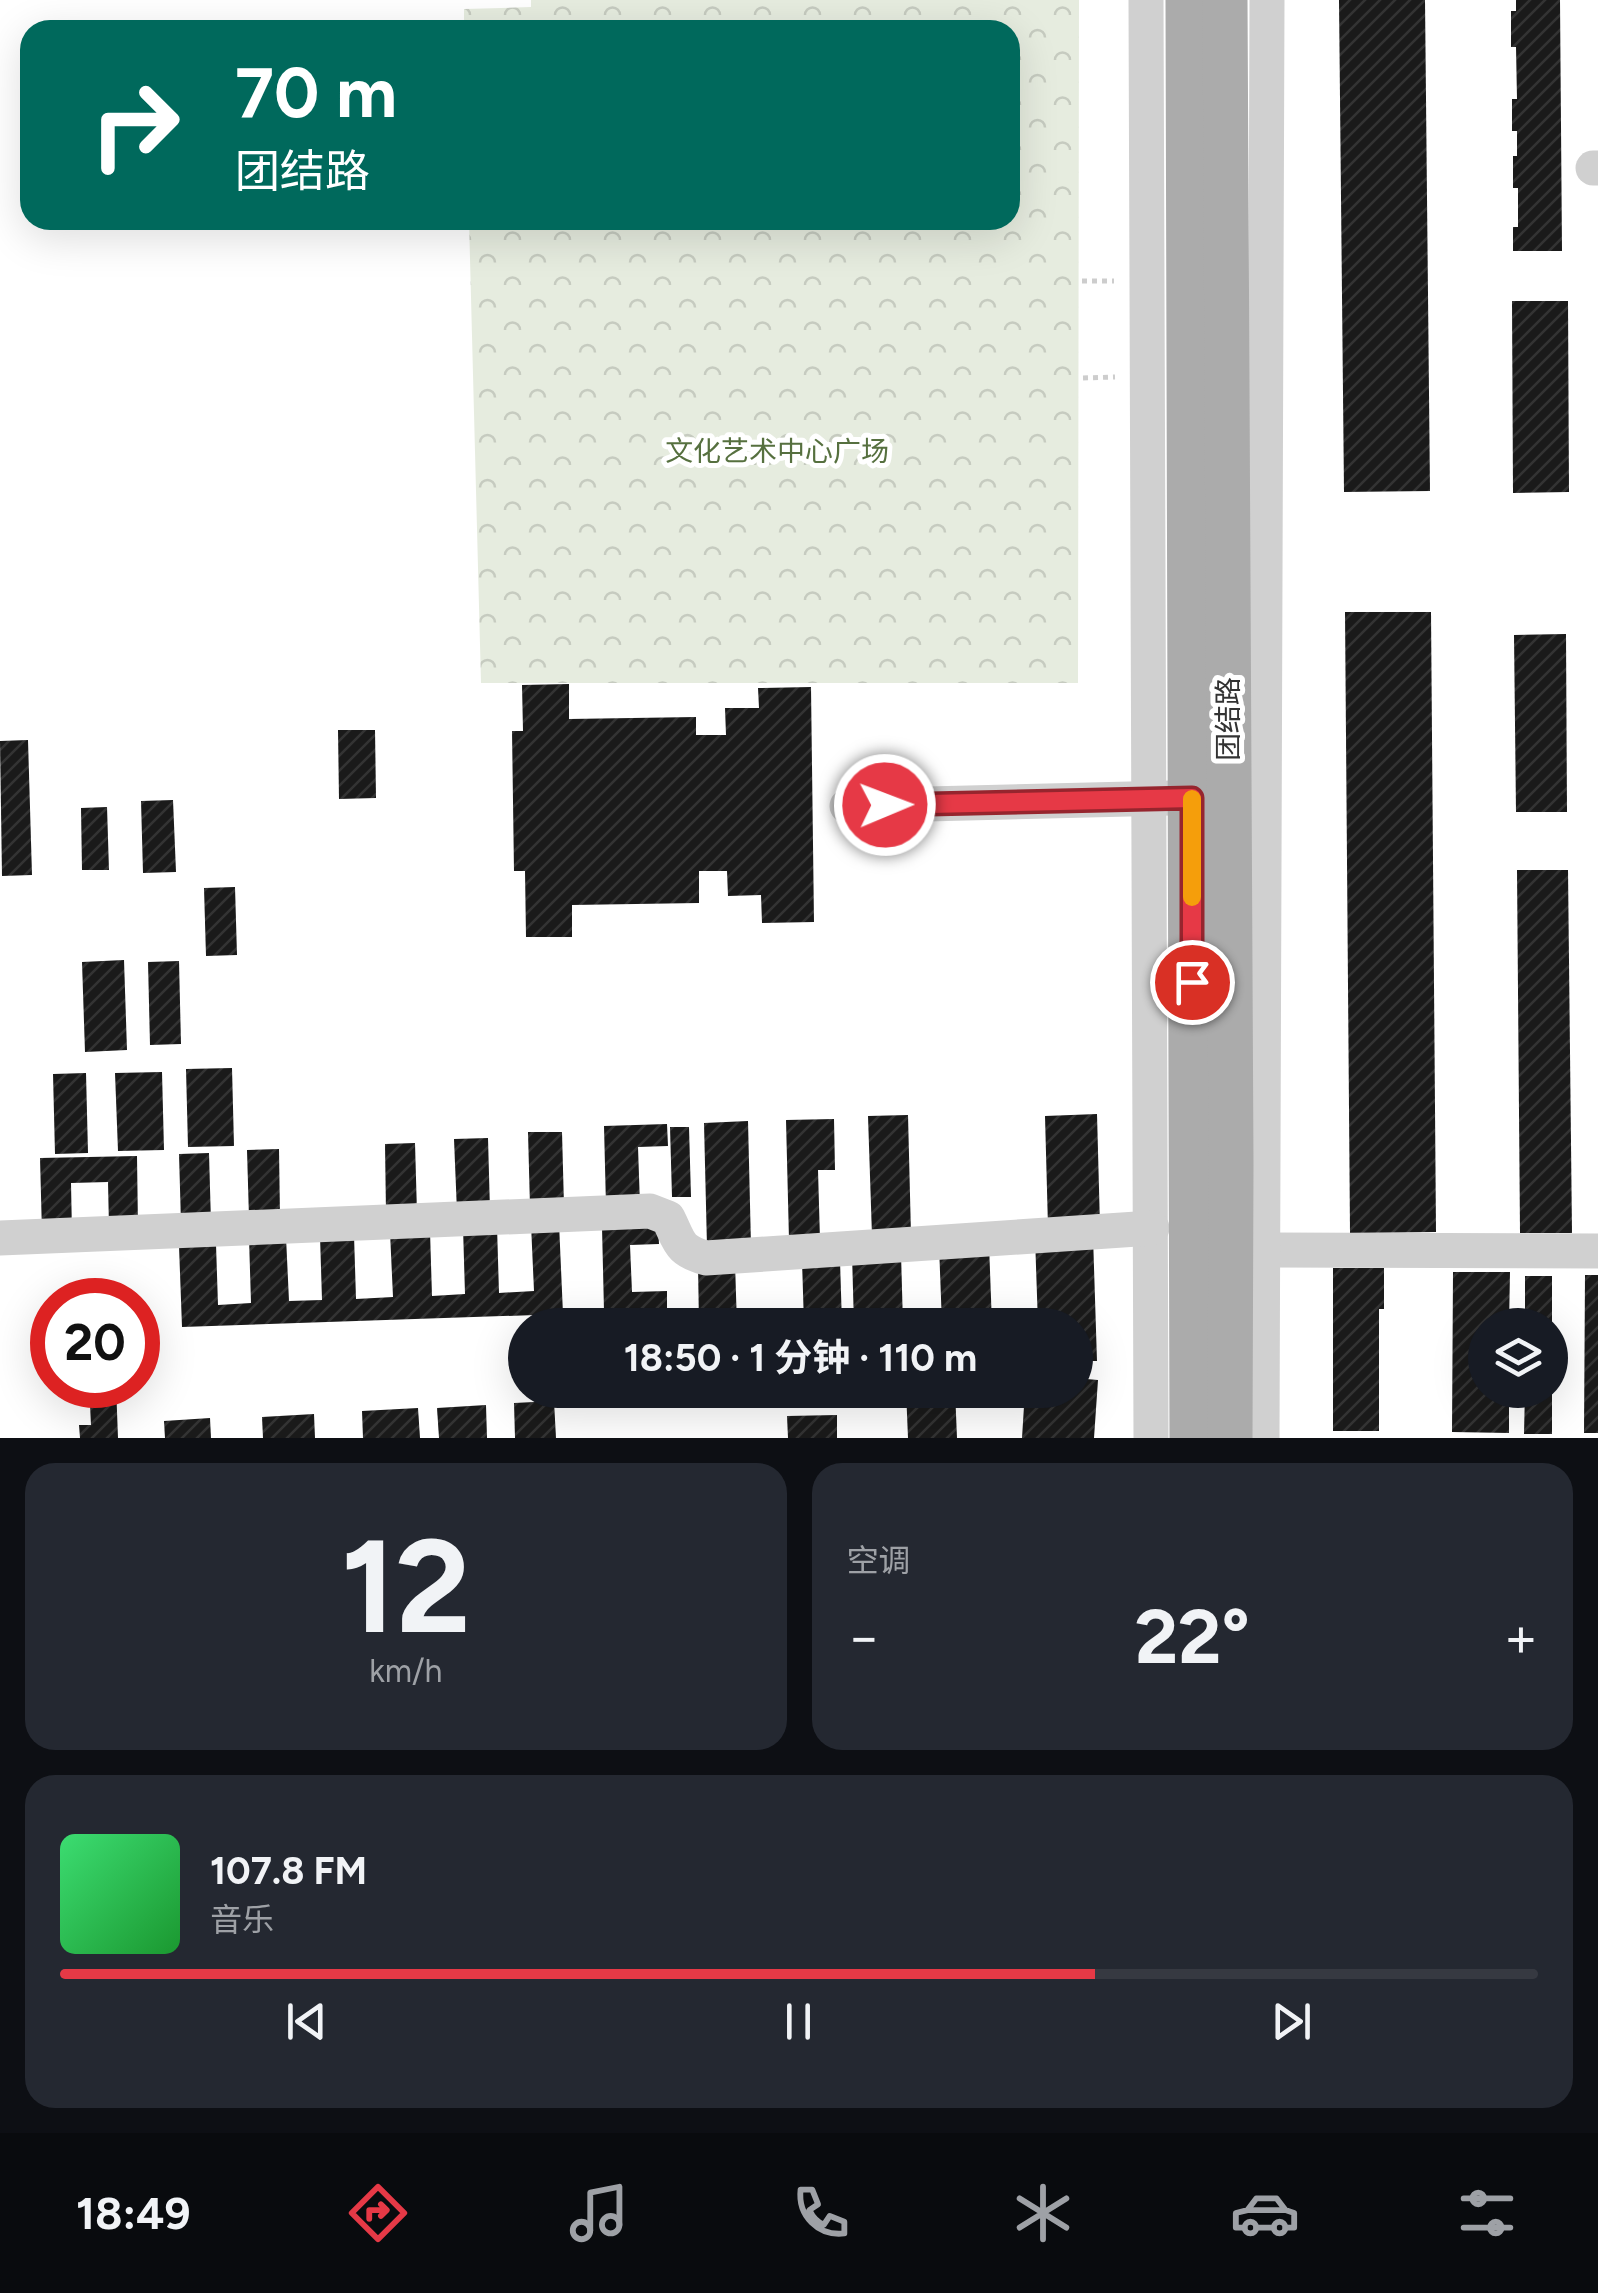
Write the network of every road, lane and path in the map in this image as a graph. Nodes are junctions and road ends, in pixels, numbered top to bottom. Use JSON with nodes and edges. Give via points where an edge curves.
{"nodes":[{"id":1,"x":1146,"y":0,"type":"edge"},
{"id":2,"x":1188,"y":0,"type":"edge"},
{"id":3,"x":1225,"y":0,"type":"edge"},
{"id":4,"x":1267,"y":0,"type":"edge"},
{"id":5,"x":1171,"y":798,"type":"junction"},
{"id":6,"x":847,"y":806,"type":"dead end"},
{"id":7,"x":1152,"y":1228,"type":"junction"},
{"id":8,"x":0,"y":1238,"type":"edge"},
{"id":9,"x":1246,"y":1250,"type":"junction"},
{"id":10,"x":1598,"y":1251,"type":"edge"},
{"id":11,"x":1151,"y":1438,"type":"edge"},
{"id":12,"x":1192,"y":1438,"type":"edge"},
{"id":13,"x":1230,"y":1438,"type":"edge"},
{"id":14,"x":1262,"y":1438,"type":"edge"}],
"edges":[{"from":1,"to":5,"type":"street"},
{"from":2,"to":5,"type":"main road","name":"团结路"},
{"from":3,"to":9,"type":"main road","name":"团结路"},
{"from":4,"to":9,"type":"street"},
{"from":5,"to":6,"type":"street"},
{"from":5,"to":7,"type":"street"},
{"from":5,"to":12,"type":"main road","name":"团结路"},
{"from":7,"to":8,"type":"street","via":[[706,1258],[680,1246],[668,1218],[650,1211]]},
{"from":7,"to":11,"type":"street"},
{"from":9,"to":10,"type":"street"},
{"from":9,"to":13,"type":"main road","name":"团结路"},
{"from":9,"to":14,"type":"street"}]}
